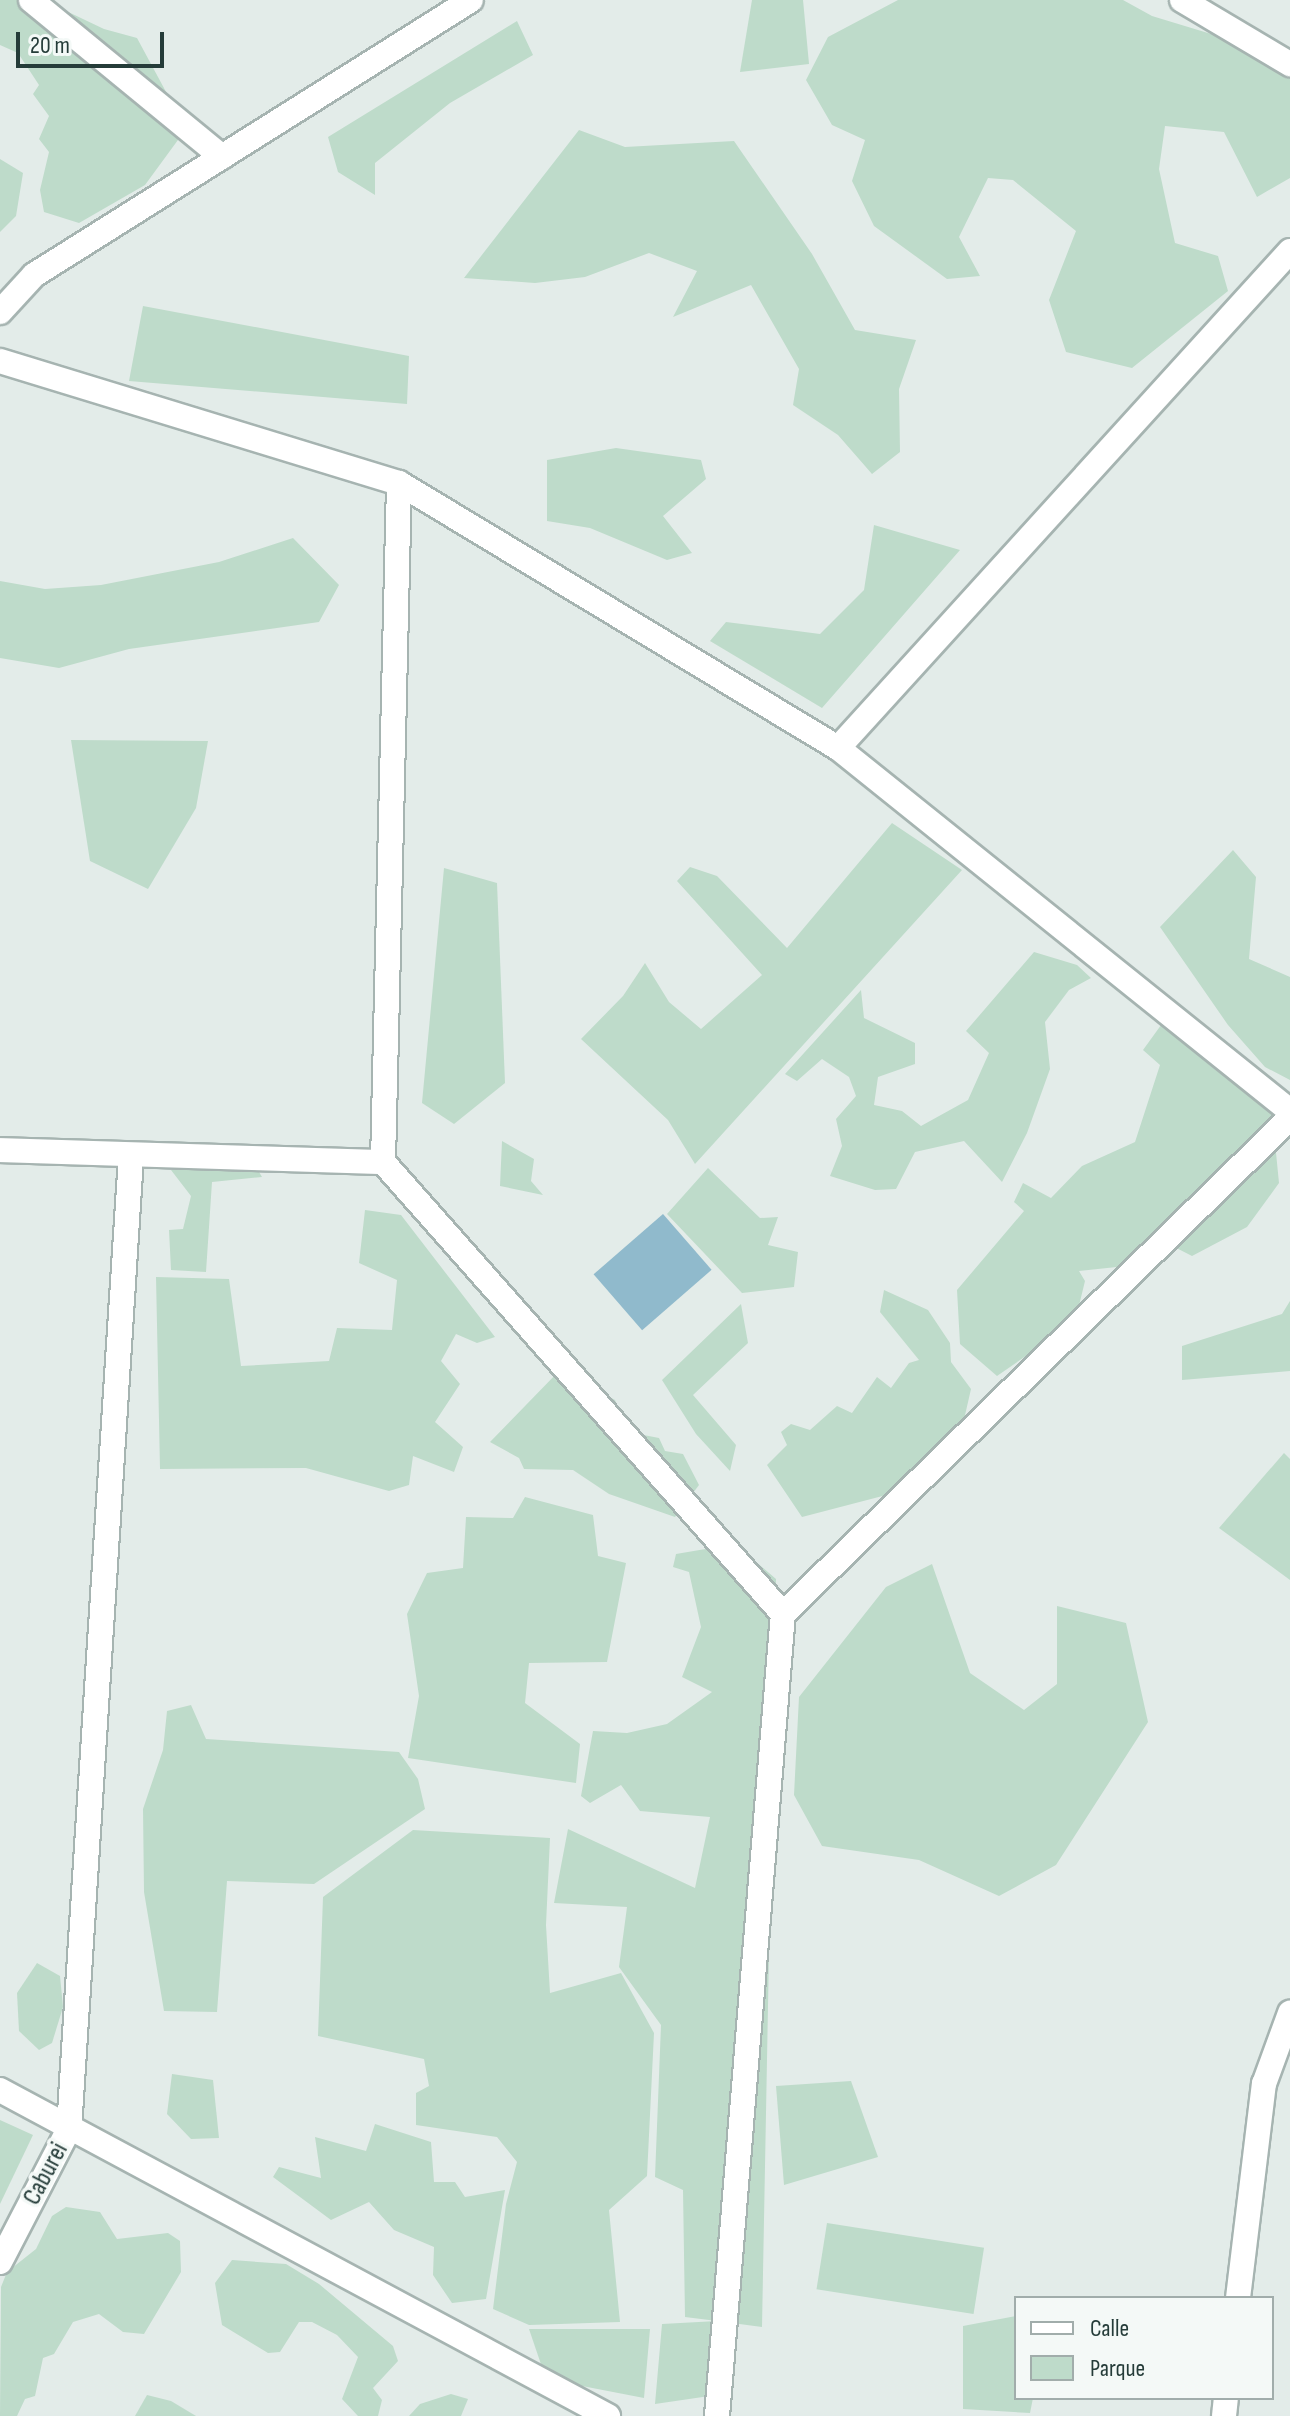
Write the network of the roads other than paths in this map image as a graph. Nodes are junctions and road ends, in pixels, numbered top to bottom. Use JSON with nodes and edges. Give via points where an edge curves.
{"nodes":[{"id":1,"x":31,"y":0,"type":"edge"},
{"id":2,"x":471,"y":0,"type":"edge"},
{"id":3,"x":1182,"y":0,"type":"edge"},
{"id":4,"x":1290,"y":64,"type":"edge"},
{"id":5,"x":222,"y":157,"type":"junction"},
{"id":6,"x":1290,"y":251,"type":"edge"},
{"id":7,"x":0,"y":312,"type":"edge"},
{"id":8,"x":0,"y":361,"type":"edge"},
{"id":9,"x":399,"y":483,"type":"junction"},
{"id":10,"x":838,"y":748,"type":"junction"},
{"id":11,"x":1290,"y":1111,"type":"edge"},
{"id":12,"x":1290,"y":1118,"type":"edge"},
{"id":13,"x":0,"y":1150,"type":"edge"},
{"id":14,"x":131,"y":1156,"type":"junction"},
{"id":15,"x":383,"y":1162,"type":"junction"},
{"id":16,"x":783,"y":1614,"type":"junction"},
{"id":17,"x":1290,"y":2013,"type":"edge"},
{"id":18,"x":0,"y":2090,"type":"edge"},
{"id":19,"x":69,"y":2129,"type":"junction"},
{"id":20,"x":0,"y":2262,"type":"edge"},
{"id":21,"x":1238,"y":2296,"type":"edge"},
{"id":22,"x":608,"y":2416,"type":"edge"},
{"id":23,"x":717,"y":2416,"type":"edge"}],
"edges":[{"from":1,"to":5,"type":"street"},
{"from":2,"to":5,"type":"street"},
{"from":3,"to":4,"type":"street"},
{"from":5,"to":7,"type":"street","via":[[34,275]]},
{"from":6,"to":10,"type":"street"},
{"from":8,"to":9,"type":"street"},
{"from":9,"to":10,"type":"street"},
{"from":9,"to":15,"type":"street"},
{"from":10,"to":11,"type":"street"},
{"from":12,"to":16,"type":"street"},
{"from":13,"to":14,"type":"street"},
{"from":14,"to":15,"type":"street"},
{"from":14,"to":19,"type":"street"},
{"from":15,"to":16,"type":"street"},
{"from":16,"to":23,"type":"street"},
{"from":17,"to":21,"type":"street","via":[[1264,2084]]},
{"from":18,"to":19,"type":"street"},
{"from":19,"to":20,"type":"street","name":"Caburei"},
{"from":19,"to":22,"type":"street"}]}
